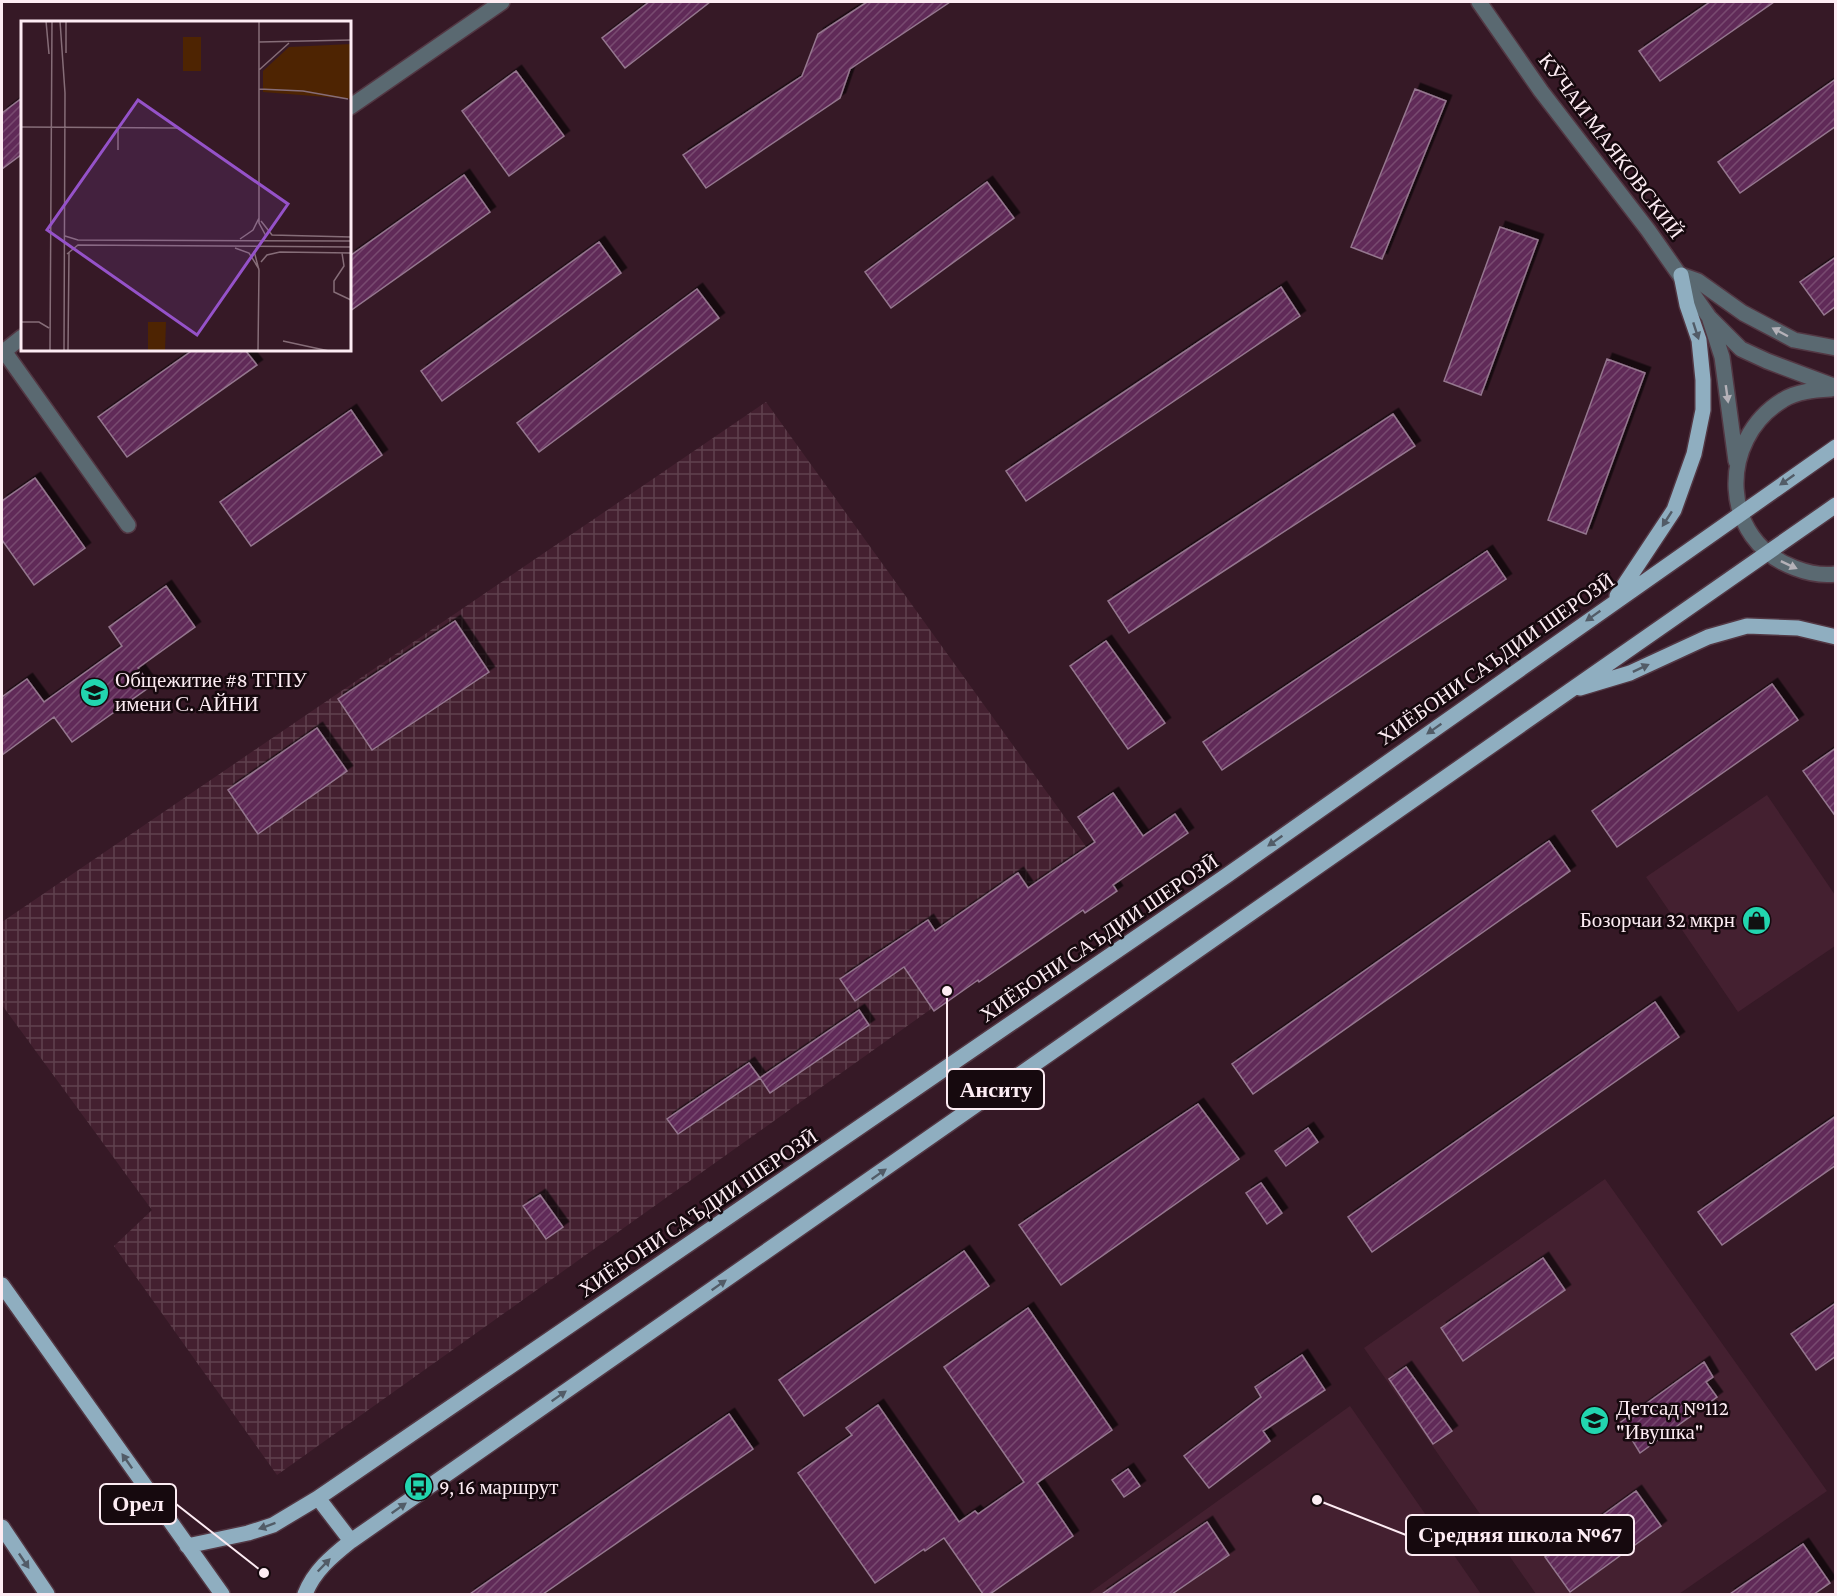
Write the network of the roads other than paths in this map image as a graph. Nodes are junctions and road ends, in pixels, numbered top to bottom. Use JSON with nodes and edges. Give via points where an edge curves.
{"nodes":[{"id":1,"x":502,"y":2,"type":"edge"},
{"id":2,"x":1479,"y":2,"type":"edge"},
{"id":3,"x":351,"y":106,"type":"edge"},
{"id":4,"x":1681,"y":275,"type":"junction"},
{"id":5,"x":1709,"y":317,"type":"junction"},
{"id":6,"x":21,"y":338,"type":"edge"},
{"id":7,"x":1836,"y":348,"type":"edge"},
{"id":8,"x":3,"y":352,"type":"edge"},
{"id":9,"x":1836,"y":388,"type":"edge"},
{"id":10,"x":1836,"y":447,"type":"edge"},
{"id":11,"x":1736,"y":465,"type":"junction"},
{"id":12,"x":1836,"y":505,"type":"edge"},
{"id":13,"x":1740,"y":513,"type":"junction"},
{"id":14,"x":128,"y":525,"type":"dead end"},
{"id":15,"x":1766,"y":552,"type":"junction"},
{"id":16,"x":1834,"y":575,"type":"edge"},
{"id":17,"x":1613,"y":603,"type":"junction"},
{"id":18,"x":1836,"y":637,"type":"edge"},
{"id":19,"x":1566,"y":692,"type":"junction"},
{"id":20,"x":2,"y":1286,"type":"edge"},
{"id":21,"x":318,"y":1498,"type":"junction"},
{"id":22,"x":2,"y":1527,"type":"edge"},
{"id":23,"x":351,"y":1542,"type":"junction"},
{"id":24,"x":187,"y":1546,"type":"junction"},
{"id":25,"x":46,"y":1594,"type":"edge"},
{"id":26,"x":222,"y":1594,"type":"edge"},
{"id":27,"x":305,"y":1594,"type":"edge"}],
"edges":[{"from":1,"to":3,"type":"street"},
{"from":2,"to":4,"type":"street","name":"КӮЧАИ МАЯКОВСКИЙ","via":[[1541,91]]},
{"from":4,"to":5,"type":"street","name":"КӮЧАИ МАЯКОВСКИЙ"},
{"from":7,"to":4,"type":"street","one_way":true,"via":[[1794,340],[1743,313],[1698,281]]},
{"from":4,"to":17,"type":"main road","one_way":true,"via":[[1699,340],[1703,380],[1703,410],[1694,454],[1674,510]]},
{"from":5,"to":9,"type":"street","name":"КӮЧАИ МАЯКОВСКИЙ","via":[[1741,349]]},
{"from":5,"to":11,"type":"street","name":"КӮЧАИ МАЯКОВСКИЙ","one_way":true,"via":[[1722,357]]},
{"from":6,"to":8,"type":"street"},
{"from":8,"to":14,"type":"street"},
{"from":9,"to":11,"type":"street","name":"КӮЧАИ МАЯКОВСКИЙ","via":[[1810,390],[1784,399],[1761,416],[1745,439]]},
{"from":10,"to":13,"type":"main road","name":"ХИЁБОНИ САЪДИИ ШЕРОЗӢ","one_way":true},
{"from":11,"to":13,"type":"street","name":"КӮЧАИ МАЯКОВСКИЙ","via":[[1735,490]]},
{"from":12,"to":15,"type":"main road"},
{"from":13,"to":15,"type":"street","name":"КӮЧАИ МАЯКОВСКИЙ"},
{"from":13,"to":17,"type":"main road","name":"ХИЁБОНИ САЪДИИ ШЕРОЗӢ"},
{"from":15,"to":16,"type":"street","name":"КӮЧАИ МАЯКОВСКИЙ","one_way":true,"via":[[1809,573]]},
{"from":15,"to":19,"type":"main road"},
{"from":17,"to":21,"type":"main road","name":"ХИЁБОНИ САЪДИИ ШЕРОЗӢ","one_way":true,"via":[[1216,883]]},
{"from":19,"to":18,"type":"main road","one_way":true,"via":[[1630,673],[1708,637],[1747,627],[1798,628]]},
{"from":23,"to":19,"type":"main road","one_way":true},
{"from":24,"to":20,"type":"main road","one_way":true},
{"from":21,"to":23,"type":"main road"},
{"from":21,"to":24,"type":"main road","name":"ХИЁБОНИ САЪДИИ ШЕРОЗӢ","one_way":true,"via":[[273,1525]]},
{"from":22,"to":25,"type":"main road","one_way":true},
{"from":27,"to":23,"type":"main road","one_way":true,"via":[[325,1563]]},
{"from":24,"to":26,"type":"main road"}]}
